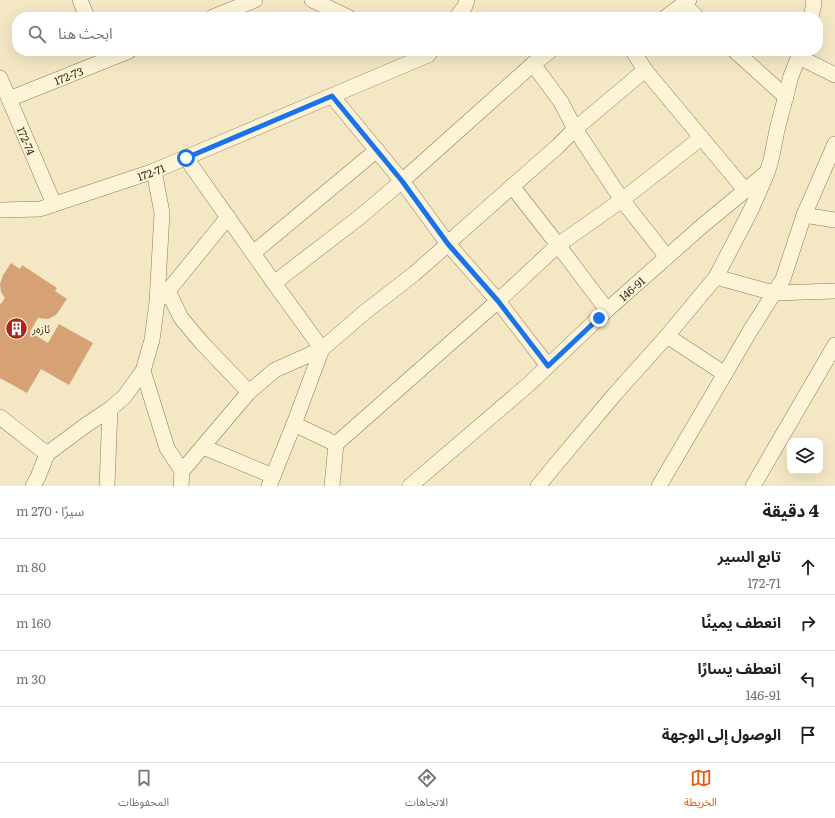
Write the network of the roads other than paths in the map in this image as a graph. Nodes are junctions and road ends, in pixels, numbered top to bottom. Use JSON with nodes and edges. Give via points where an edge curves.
{"nodes":[{"id":1,"x":80,"y":0,"type":"edge"},
{"id":2,"x":255,"y":0,"type":"edge"},
{"id":3,"x":312,"y":0,"type":"edge"},
{"id":4,"x":467,"y":0,"type":"edge"},
{"id":5,"x":813,"y":0,"type":"edge"},
{"id":6,"x":686,"y":2,"type":"edge"},
{"id":7,"x":85,"y":12,"type":"edge"},
{"id":8,"x":225,"y":12,"type":"edge"},
{"id":9,"x":337,"y":12,"type":"edge"},
{"id":10,"x":461,"y":12,"type":"edge"},
{"id":11,"x":673,"y":12,"type":"edge"},
{"id":12,"x":693,"y":12,"type":"edge"},
{"id":13,"x":812,"y":12,"type":"edge"},
{"id":14,"x":103,"y":56,"type":"edge"},
{"id":15,"x":417,"y":56,"type":"edge"},
{"id":16,"x":543,"y":56,"type":"edge"},
{"id":17,"x":636,"y":56,"type":"edge"},
{"id":18,"x":741,"y":56,"type":"edge"},
{"id":19,"x":799,"y":56,"type":"edge"},
{"id":20,"x":803,"y":56,"type":"edge"},
{"id":21,"x":533,"y":64,"type":"junction"},
{"id":22,"x":645,"y":70,"type":"junction"},
{"id":23,"x":835,"y":75,"type":"edge"},
{"id":24,"x":0,"y":78,"type":"edge"},
{"id":25,"x":332,"y":96,"type":"junction"},
{"id":26,"x":786,"y":97,"type":"junction"},
{"id":27,"x":9,"y":99,"type":"junction"},
{"id":28,"x":575,"y":129,"type":"junction"},
{"id":29,"x":701,"y":138,"type":"junction"},
{"id":30,"x":835,"y":144,"type":"edge"},
{"id":31,"x":377,"y":150,"type":"junction"},
{"id":32,"x":186,"y":158,"type":"junction"},
{"id":33,"x":154,"y":171,"type":"junction"},
{"id":34,"x":767,"y":173,"type":"junction"},
{"id":35,"x":402,"y":181,"type":"junction"},
{"id":36,"x":512,"y":186,"type":"junction"},
{"id":37,"x":745,"y":190,"type":"junction"},
{"id":38,"x":622,"y":200,"type":"junction"},
{"id":39,"x":54,"y":204,"type":"junction"},
{"id":40,"x":0,"y":210,"type":"edge"},
{"id":41,"x":804,"y":215,"type":"junction"},
{"id":42,"x":228,"y":218,"type":"junction"},
{"id":43,"x":835,"y":220,"type":"edge"},
{"id":44,"x":448,"y":244,"type":"junction"},
{"id":45,"x":558,"y":245,"type":"junction"},
{"id":46,"x":253,"y":253,"type":"junction"},
{"id":47,"x":667,"y":257,"type":"junction"},
{"id":48,"x":716,"y":277,"type":"junction"},
{"id":49,"x":274,"y":283,"type":"junction"},
{"id":50,"x":168,"y":291,"type":"junction"},
{"id":51,"x":835,"y":291,"type":"edge"},
{"id":52,"x":774,"y":293,"type":"junction"},
{"id":53,"x":498,"y":301,"type":"junction"},
{"id":54,"x":157,"y":302,"type":"junction"},
{"id":55,"x":607,"y":310,"type":"junction"},
{"id":56,"x":667,"y":336,"type":"junction"},
{"id":57,"x":835,"y":345,"type":"edge"},
{"id":58,"x":322,"y":348,"type":"junction"},
{"id":59,"x":548,"y":366,"type":"junction"},
{"id":60,"x":143,"y":371,"type":"junction"},
{"id":61,"x":725,"y":374,"type":"junction"},
{"id":62,"x":249,"y":392,"type":"junction"},
{"id":63,"x":110,"y":409,"type":"junction"},
{"id":64,"x":0,"y":417,"type":"edge"},
{"id":65,"x":294,"y":424,"type":"junction"},
{"id":66,"x":336,"y":444,"type":"junction"},
{"id":67,"x":203,"y":447,"type":"junction"},
{"id":68,"x":47,"y":454,"type":"junction"},
{"id":69,"x":181,"y":479,"type":"edge"},
{"id":70,"x":271,"y":481,"type":"edge"},
{"id":71,"x":37,"y":483,"type":"edge"},
{"id":72,"x":108,"y":486,"type":"edge"},
{"id":73,"x":332,"y":486,"type":"edge"},
{"id":74,"x":410,"y":486,"type":"edge"},
{"id":75,"x":538,"y":486,"type":"edge"},
{"id":76,"x":659,"y":486,"type":"edge"},
{"id":77,"x":753,"y":486,"type":"edge"}],
"edges":[{"from":1,"to":7,"type":"street"},
{"from":2,"to":8,"type":"street"},
{"from":3,"to":9,"type":"street"},
{"from":4,"to":10,"type":"street"},
{"from":5,"to":13,"type":"street"},
{"from":6,"to":11,"type":"street"},
{"from":6,"to":12,"type":"street"},
{"from":14,"to":27,"type":"street","name":"172-73"},
{"from":15,"to":25,"type":"street","name":"172-71"},
{"from":16,"to":21,"type":"street"},
{"from":17,"to":22,"type":"street"},
{"from":18,"to":26,"type":"street"},
{"from":19,"to":26,"type":"street"},
{"from":20,"to":23,"type":"street"},
{"from":21,"to":28,"type":"street","via":[[560,102]]},
{"from":21,"to":35,"type":"street"},
{"from":22,"to":28,"type":"street"},
{"from":22,"to":29,"type":"street"},
{"from":24,"to":27,"type":"street","name":"172-74"},
{"from":25,"to":31,"type":"street"},
{"from":25,"to":32,"type":"street","name":"172-71"},
{"from":26,"to":34,"type":"street"},
{"from":27,"to":39,"type":"street","name":"172-74"},
{"from":28,"to":36,"type":"street"},
{"from":28,"to":38,"type":"street"},
{"from":29,"to":37,"type":"street"},
{"from":29,"to":38,"type":"street"},
{"from":30,"to":41,"type":"street"},
{"from":31,"to":35,"type":"street"},
{"from":31,"to":46,"type":"street"},
{"from":32,"to":33,"type":"street","name":"172-71"},
{"from":32,"to":42,"type":"street"},
{"from":33,"to":39,"type":"street","name":"172-71"},
{"from":33,"to":54,"type":"street","via":[[162,213]]},
{"from":34,"to":37,"type":"street","name":"146-91"},
{"from":34,"to":48,"type":"street"},
{"from":35,"to":44,"type":"street"},
{"from":35,"to":49,"type":"street","via":[[362,216]]},
{"from":36,"to":44,"type":"street"},
{"from":36,"to":45,"type":"street"},
{"from":37,"to":47,"type":"street","name":"146-91"},
{"from":38,"to":45,"type":"street"},
{"from":38,"to":47,"type":"street"},
{"from":39,"to":40,"type":"street","name":"172-71","via":[[40,209]]},
{"from":41,"to":43,"type":"street"},
{"from":41,"to":52,"type":"street","via":[[783,279]]},
{"from":42,"to":46,"type":"street"},
{"from":42,"to":50,"type":"street"},
{"from":44,"to":53,"type":"street"},
{"from":44,"to":58,"type":"street"},
{"from":45,"to":53,"type":"street"},
{"from":45,"to":55,"type":"street"},
{"from":46,"to":49,"type":"street"},
{"from":47,"to":55,"type":"street","name":"146-91"},
{"from":48,"to":52,"type":"street"},
{"from":48,"to":56,"type":"street"},
{"from":49,"to":58,"type":"street"},
{"from":50,"to":54,"type":"street"},
{"from":50,"to":62,"type":"street","via":[[181,318]]},
{"from":51,"to":52,"type":"street"},
{"from":52,"to":61,"type":"street"},
{"from":53,"to":59,"type":"street"},
{"from":53,"to":66,"type":"street"},
{"from":54,"to":60,"type":"street","via":[[152,340]]},
{"from":55,"to":59,"type":"street","name":"146-91"},
{"from":56,"to":61,"type":"street"},
{"from":56,"to":75,"type":"street"},
{"from":57,"to":77,"type":"street"},
{"from":58,"to":62,"type":"street","via":[[276,370]]},
{"from":58,"to":65,"type":"street"},
{"from":59,"to":74,"type":"street","name":"146-91"},
{"from":60,"to":63,"type":"street","via":[[124,397]]},
{"from":60,"to":69,"type":"street","via":[[167,448]]},
{"from":61,"to":76,"type":"street"},
{"from":62,"to":67,"type":"street"},
{"from":63,"to":68,"type":"street"},
{"from":63,"to":72,"type":"street"},
{"from":64,"to":68,"type":"street"},
{"from":65,"to":66,"type":"street"},
{"from":65,"to":70,"type":"street"},
{"from":66,"to":73,"type":"street"},
{"from":67,"to":69,"type":"street"},
{"from":67,"to":70,"type":"street"},
{"from":68,"to":71,"type":"street"}]}
